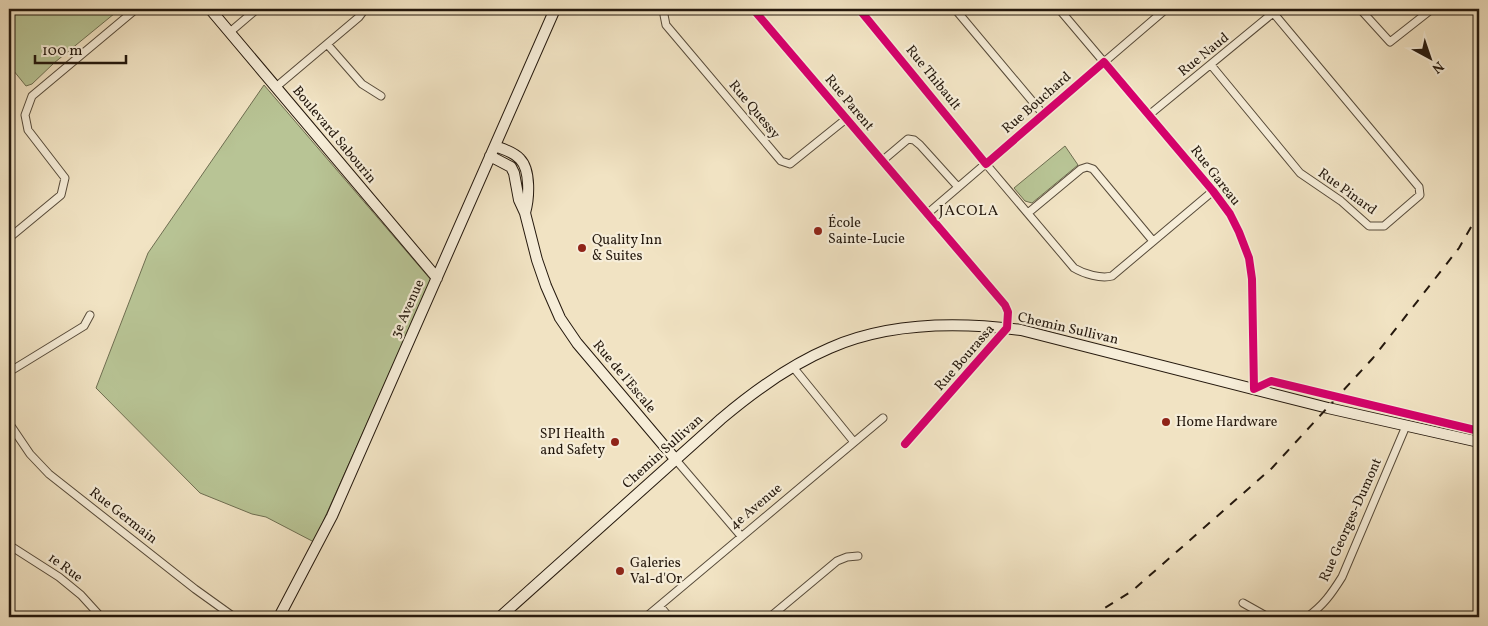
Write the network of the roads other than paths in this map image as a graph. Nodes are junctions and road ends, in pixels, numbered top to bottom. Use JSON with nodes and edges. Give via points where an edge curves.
{"nodes":[{"id":1,"x":136,"y":9,"type":"edge"},
{"id":2,"x":210,"y":9,"type":"edge"},
{"id":3,"x":257,"y":9,"type":"edge"},
{"id":4,"x":365,"y":9,"type":"edge"},
{"id":5,"x":554,"y":9,"type":"edge"},
{"id":6,"x":666,"y":9,"type":"edge"},
{"id":7,"x":753,"y":9,"type":"edge"},
{"id":8,"x":859,"y":9,"type":"edge"},
{"id":9,"x":954,"y":9,"type":"edge"},
{"id":10,"x":1059,"y":9,"type":"edge"},
{"id":11,"x":1164,"y":9,"type":"edge"},
{"id":12,"x":1360,"y":9,"type":"edge"},
{"id":13,"x":1432,"y":9,"type":"edge"},
{"id":14,"x":1272,"y":11,"type":"edge"},
{"id":15,"x":230,"y":32,"type":"junction"},
{"id":16,"x":327,"y":44,"type":"junction"},
{"id":17,"x":1104,"y":62,"type":"junction"},
{"id":18,"x":1211,"y":65,"type":"junction"},
{"id":19,"x":276,"y":87,"type":"junction"},
{"id":20,"x":381,"y":96,"type":"dead end"},
{"id":21,"x":1043,"y":114,"type":"junction"},
{"id":22,"x":1150,"y":115,"type":"junction"},
{"id":23,"x":846,"y":119,"type":"junction"},
{"id":24,"x":495,"y":146,"type":"junction"},
{"id":25,"x":490,"y":156,"type":"junction"},
{"id":26,"x":882,"y":161,"type":"junction"},
{"id":27,"x":986,"y":164,"type":"junction"},
{"id":28,"x":958,"y":187,"type":"junction"},
{"id":29,"x":1213,"y":191,"type":"junction"},
{"id":30,"x":525,"y":213,"type":"junction"},
{"id":31,"x":1028,"y":213,"type":"junction"},
{"id":32,"x":927,"y":214,"type":"junction"},
{"id":33,"x":9,"y":238,"type":"edge"},
{"id":34,"x":1153,"y":241,"type":"junction"},
{"id":35,"x":437,"y":278,"type":"junction"},
{"id":36,"x":90,"y":315,"type":"dead end"},
{"id":37,"x":1007,"y":328,"type":"junction"},
{"id":38,"x":793,"y":367,"type":"junction"},
{"id":39,"x":9,"y":372,"type":"edge"},
{"id":40,"x":1254,"y":389,"type":"junction"},
{"id":41,"x":882,"y":418,"type":"dead end"},
{"id":42,"x":9,"y":423,"type":"edge"},
{"id":43,"x":1406,"y":426,"type":"junction"},
{"id":44,"x":854,"y":442,"type":"junction"},
{"id":45,"x":1479,"y":442,"type":"edge"},
{"id":46,"x":906,"y":444,"type":"dead end"},
{"id":47,"x":676,"y":460,"type":"junction"},
{"id":48,"x":741,"y":536,"type":"junction"},
{"id":49,"x":9,"y":545,"type":"edge"},
{"id":50,"x":858,"y":556,"type":"dead end"},
{"id":51,"x":1243,"y":603,"type":"dead end"},
{"id":52,"x":660,"y":606,"type":"junction"},
{"id":53,"x":98,"y":616,"type":"edge"},
{"id":54,"x":234,"y":617,"type":"edge"},
{"id":55,"x":279,"y":617,"type":"edge"},
{"id":56,"x":500,"y":617,"type":"edge"},
{"id":57,"x":646,"y":617,"type":"edge"},
{"id":58,"x":670,"y":617,"type":"edge"},
{"id":59,"x":770,"y":617,"type":"edge"},
{"id":60,"x":1268,"y":617,"type":"edge"},
{"id":61,"x":1307,"y":617,"type":"edge"}],
"edges":[{"from":1,"to":33,"type":"street","via":[[32,96],[25,115],[28,130],[65,178],[61,195]]},
{"from":2,"to":15,"type":"main road","name":"Boulevard Sabourin"},
{"from":3,"to":15,"type":"street"},
{"from":4,"to":16,"type":"street"},
{"from":5,"to":24,"type":"main road","name":"3e Avenue"},
{"from":6,"to":23,"type":"street","name":"Rue Quessy","via":[[666,25],[780,161],[790,164]]},
{"from":7,"to":23,"type":"street","name":"Rue Parent"},
{"from":8,"to":27,"type":"street","name":"Rue Thibault"},
{"from":9,"to":21,"type":"street"},
{"from":10,"to":17,"type":"street","name":"Rue Gareau"},
{"from":11,"to":17,"type":"street","name":"Rue Bouchard"},
{"from":12,"to":13,"type":"street","via":[[1390,42]]},
{"from":14,"to":18,"type":"street","name":"Rue Naud"},
{"from":14,"to":18,"type":"street","name":"Rue Pinard","via":[[1420,187],[1420,195],[1384,226],[1369,226],[1341,201],[1300,173]]},
{"from":15,"to":19,"type":"main road","name":"Boulevard Sabourin"},
{"from":16,"to":19,"type":"street"},
{"from":16,"to":20,"type":"street","via":[[362,84]]},
{"from":17,"to":21,"type":"street","name":"Rue Bouchard"},
{"from":17,"to":22,"type":"street","name":"Rue Gareau"},
{"from":18,"to":22,"type":"street","name":"Rue Naud"},
{"from":19,"to":35,"type":"main road","name":"Boulevard Sabourin"},
{"from":21,"to":27,"type":"street","name":"Rue Bouchard"},
{"from":22,"to":29,"type":"street","name":"Rue Gareau"},
{"from":23,"to":26,"type":"street","name":"Rue Parent"},
{"from":24,"to":25,"type":"main road","name":"3e Avenue"},
{"from":24,"to":30,"type":"main road","name":"Rue de l'Escale","via":[[515,155],[525,167],[529,199]]},
{"from":25,"to":30,"type":"main road","name":"Rue de l'Escale","via":[[510,167]]},
{"from":25,"to":35,"type":"main road","name":"3e Avenue"},
{"from":26,"to":28,"type":"street","via":[[908,139],[914,140]]},
{"from":26,"to":32,"type":"street","name":"Rue Parent"},
{"from":27,"to":28,"type":"street","name":"Rue Bouchard"},
{"from":27,"to":31,"type":"street","name":"Rue Thibault"},
{"from":28,"to":32,"type":"street","name":"Rue Bouchard"},
{"from":29,"to":34,"type":"street"},
{"from":29,"to":40,"type":"street","name":"Rue Gareau","via":[[1230,214],[1249,258]]},
{"from":30,"to":47,"type":"main road","name":"Rue de l'Escale","via":[[537,260],[560,318],[577,343]]},
{"from":31,"to":34,"type":"street","name":"Rue Thibault","via":[[1074,268],[1106,278]]},
{"from":31,"to":34,"type":"street","via":[[1087,167],[1093,169]]},
{"from":32,"to":37,"type":"street","name":"Rue Bourassa","via":[[1004,305],[1008,312]]},
{"from":35,"to":55,"type":"main road","name":"3e Avenue","via":[[332,516]]},
{"from":36,"to":39,"type":"street","via":[[84,326]]},
{"from":37,"to":38,"type":"main road","name":"Chemin Sullivan","via":[[914,327],[879,333],[831,348]]},
{"from":37,"to":40,"type":"main road","name":"Chemin Sullivan"},
{"from":37,"to":46,"type":"street","name":"Rue Bourassa"},
{"from":38,"to":44,"type":"street"},
{"from":38,"to":47,"type":"main road","name":"Chemin Sullivan","via":[[748,397]]},
{"from":40,"to":43,"type":"main road","name":"Chemin Sullivan"},
{"from":41,"to":44,"type":"street","name":"4e Avenue"},
{"from":42,"to":54,"type":"street","name":"Rue Germain","via":[[30,454],[49,474]]},
{"from":43,"to":45,"type":"main road","name":"Chemin Sullivan"},
{"from":43,"to":61,"type":"street","name":"Rue Georges-Dumont","via":[[1342,576],[1331,596]]},
{"from":44,"to":48,"type":"street","name":"4e Avenue"},
{"from":47,"to":48,"type":"street","name":"Rue de l'Escale"},
{"from":47,"to":56,"type":"main road","name":"Chemin Sullivan"},
{"from":48,"to":52,"type":"street","name":"4e Avenue"},
{"from":49,"to":53,"type":"street","name":"1e Rue","via":[[59,577],[81,595]]},
{"from":50,"to":59,"type":"street","via":[[837,561]]},
{"from":51,"to":60,"type":"street"},
{"from":52,"to":57,"type":"street","name":"4e Avenue"},
{"from":52,"to":58,"type":"street"}]}
